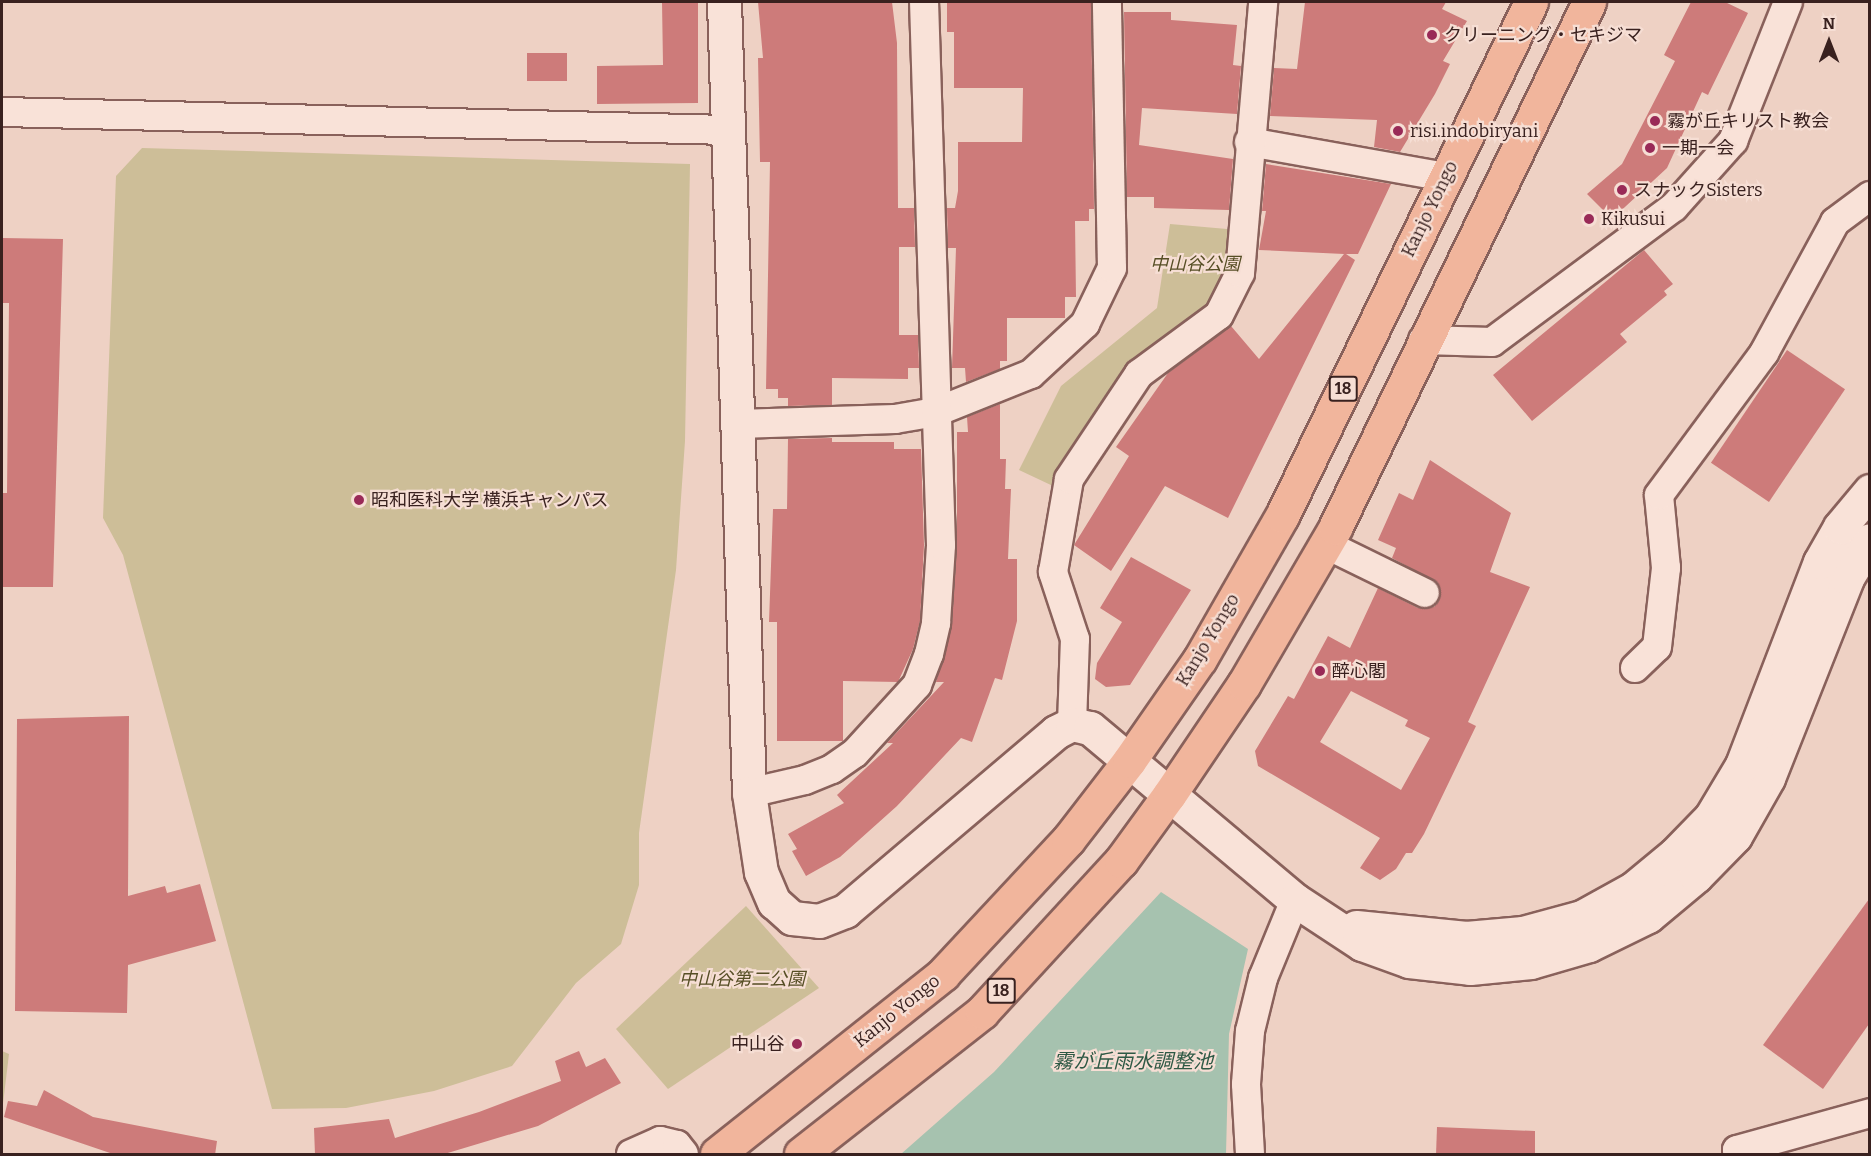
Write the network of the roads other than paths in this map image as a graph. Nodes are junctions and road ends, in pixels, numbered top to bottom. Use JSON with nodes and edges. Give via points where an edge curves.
{"nodes":[{"id":1,"x":724,"y":2,"type":"edge"},
{"id":2,"x":924,"y":2,"type":"edge"},
{"id":3,"x":1107,"y":2,"type":"edge"},
{"id":4,"x":1263,"y":2,"type":"edge"},
{"id":5,"x":1531,"y":2,"type":"edge"},
{"id":6,"x":1589,"y":2,"type":"edge"},
{"id":7,"x":1788,"y":2,"type":"edge"},
{"id":8,"x":2,"y":112,"type":"edge"},
{"id":9,"x":729,"y":130,"type":"junction"},
{"id":10,"x":1249,"y":142,"type":"junction"},
{"id":11,"x":1446,"y":177,"type":"junction"},
{"id":12,"x":1869,"y":196,"type":"edge"},
{"id":13,"x":1424,"y":340,"type":"junction"},
{"id":14,"x":936,"y":412,"type":"junction"},
{"id":15,"x":738,"y":424,"type":"junction"},
{"id":16,"x":1869,"y":491,"type":"edge"},
{"id":17,"x":1869,"y":540,"type":"edge"},
{"id":18,"x":1325,"y":544,"type":"junction"},
{"id":19,"x":1425,"y":593,"type":"dead end"},
{"id":20,"x":1635,"y":669,"type":"dead end"},
{"id":21,"x":1072,"y":724,"type":"junction"},
{"id":22,"x":1129,"y":761,"type":"junction"},
{"id":23,"x":749,"y":793,"type":"junction"},
{"id":24,"x":1169,"y":795,"type":"junction"},
{"id":25,"x":1307,"y":909,"type":"junction"},
{"id":26,"x":1869,"y":1113,"type":"edge"},
{"id":27,"x":631,"y":1155,"type":"edge"},
{"id":28,"x":684,"y":1155,"type":"edge"},
{"id":29,"x":717,"y":1155,"type":"edge"},
{"id":30,"x":801,"y":1155,"type":"edge"},
{"id":31,"x":1250,"y":1155,"type":"edge"},
{"id":32,"x":1738,"y":1155,"type":"edge"}],
"edges":[{"from":1,"to":9,"type":"street"},
{"from":2,"to":14,"type":"street"},
{"from":3,"to":14,"type":"street","via":[[1112,268],[1101,296],[1085,324],[1031,374]]},
{"from":4,"to":10,"type":"street"},
{"from":5,"to":11,"type":"main road","name":"Kanjo Yongo","number":"18"},
{"from":6,"to":13,"type":"main road","number":"18"},
{"from":7,"to":13,"type":"street","via":[[1733,141],[1674,207],[1492,342]]},
{"from":8,"to":9,"type":"street"},
{"from":9,"to":15,"type":"street"},
{"from":10,"to":11,"type":"street"},
{"from":10,"to":21,"type":"street","via":[[1240,273],[1219,315],[1139,374],[1069,478],[1053,572],[1075,639]]},
{"from":11,"to":22,"type":"main road","name":"Kanjo Yongo","number":"18","via":[[1281,516],[1200,658]]},
{"from":12,"to":20,"type":"street","via":[[1836,222],[1764,353],[1659,495],[1666,568],[1657,647]]},
{"from":13,"to":18,"type":"main road","number":"18"},
{"from":14,"to":15,"type":"street","via":[[895,419]]},
{"from":14,"to":23,"type":"street","via":[[941,545],[936,623],[917,685],[855,753],[832,769]]},
{"from":15,"to":23,"type":"street"},
{"from":16,"to":25,"type":"street","via":[[1840,527],[1820,562],[1742,765],[1711,817],[1634,888],[1582,917],[1522,933],[1466,938],[1414,935]]},
{"from":17,"to":25,"type":"street","via":[[1847,578],[1768,778],[1746,816],[1734,836],[1696,876],[1648,916],[1589,945],[1540,959],[1470,968],[1409,961],[1362,944]]},
{"from":18,"to":19,"type":"street"},
{"from":18,"to":24,"type":"main road","number":"18","via":[[1244,684]]},
{"from":21,"to":22,"type":"street","via":[[1090,728]]},
{"from":21,"to":23,"type":"street","via":[[1056,732],[845,911],[819,921],[792,918],[774,902],[761,872]]},
{"from":22,"to":24,"type":"street"},
{"from":22,"to":29,"type":"main road","name":"Kanjo Yongo","number":"18","via":[[1068,840],[943,974]]},
{"from":24,"to":25,"type":"street"},
{"from":24,"to":30,"type":"main road","number":"18","via":[[1121,861],[982,1012]]},
{"from":25,"to":31,"type":"street","via":[[1263,978],[1250,1032],[1246,1084]]},
{"from":26,"to":32,"type":"street","via":[[1737,1150]]},
{"from":27,"to":28,"type":"street","via":[[660,1141],[677,1145]]}]}
